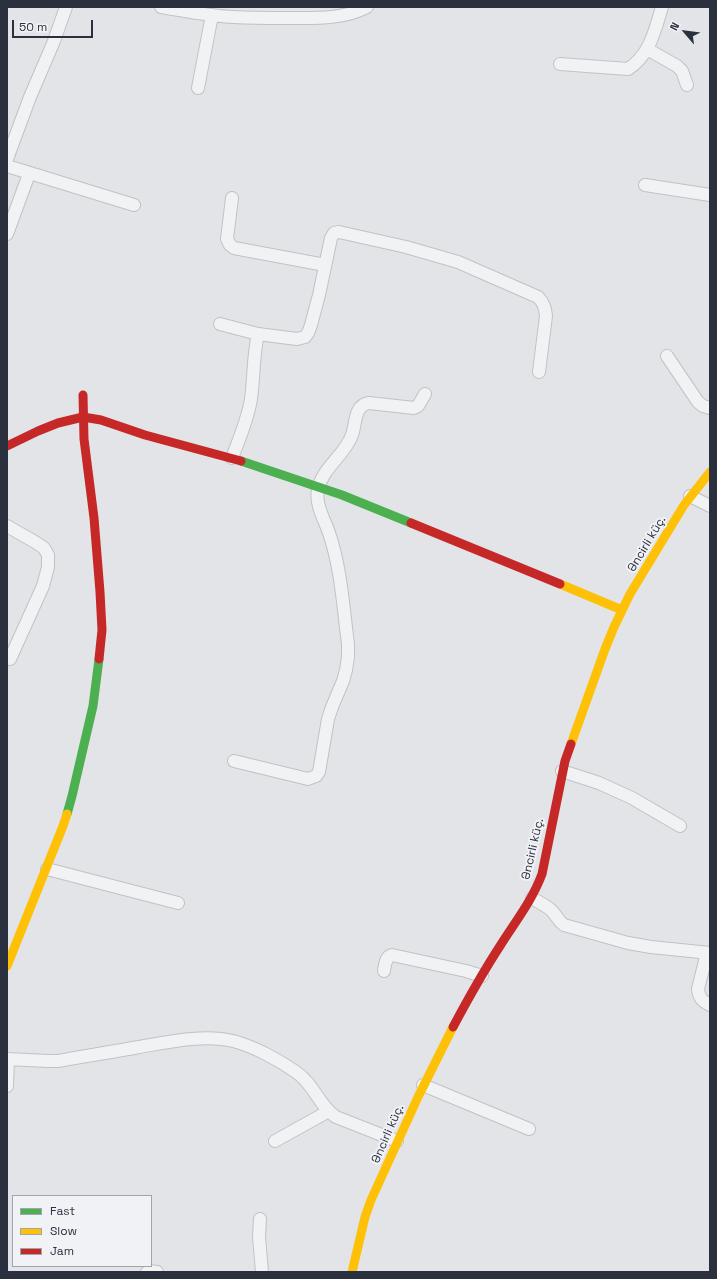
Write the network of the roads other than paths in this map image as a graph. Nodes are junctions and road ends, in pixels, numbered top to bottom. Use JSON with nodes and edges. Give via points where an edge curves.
{"nodes":[{"id":1,"x":66,"y":7,"type":"edge"},
{"id":2,"x":162,"y":7,"type":"edge"},
{"id":3,"x":366,"y":7,"type":"edge"},
{"id":4,"x":662,"y":7,"type":"edge"},
{"id":5,"x":212,"y":15,"type":"junction"},
{"id":6,"x":647,"y":49,"type":"junction"},
{"id":7,"x":560,"y":64,"type":"dead end"},
{"id":8,"x":687,"y":85,"type":"dead end"},
{"id":9,"x":198,"y":88,"type":"dead end"},
{"id":10,"x":7,"y":159,"type":"edge"},
{"id":11,"x":7,"y":166,"type":"edge"},
{"id":12,"x":29,"y":174,"type":"junction"},
{"id":13,"x":645,"y":185,"type":"dead end"},
{"id":14,"x":710,"y":195,"type":"edge"},
{"id":15,"x":232,"y":198,"type":"dead end"},
{"id":16,"x":134,"y":205,"type":"dead end"},
{"id":17,"x":7,"y":234,"type":"edge"},
{"id":18,"x":325,"y":265,"type":"junction"},
{"id":19,"x":220,"y":324,"type":"dead end"},
{"id":20,"x":258,"y":334,"type":"junction"},
{"id":21,"x":667,"y":356,"type":"dead end"},
{"id":22,"x":539,"y":372,"type":"dead end"},
{"id":23,"x":425,"y":394,"type":"dead end"},
{"id":24,"x":83,"y":395,"type":"dead end"},
{"id":25,"x":710,"y":408,"type":"edge"},
{"id":26,"x":83,"y":417,"type":"junction"},
{"id":27,"x":8,"y":444,"type":"edge"},
{"id":28,"x":232,"y":458,"type":"junction"},
{"id":29,"x":710,"y":472,"type":"edge"},
{"id":30,"x":319,"y":487,"type":"junction"},
{"id":31,"x":690,"y":496,"type":"junction"},
{"id":32,"x":710,"y":506,"type":"edge"},
{"id":33,"x":7,"y":526,"type":"edge"},
{"id":34,"x":622,"y":610,"type":"junction"},
{"id":35,"x":10,"y":659,"type":"dead end"},
{"id":36,"x":234,"y":761,"type":"dead end"},
{"id":37,"x":562,"y":771,"type":"junction"},
{"id":38,"x":680,"y":826,"type":"dead end"},
{"id":39,"x":47,"y":869,"type":"junction"},
{"id":40,"x":532,"y":898,"type":"junction"},
{"id":41,"x":178,"y":903,"type":"dead end"},
{"id":42,"x":708,"y":953,"type":"edge"},
{"id":43,"x":7,"y":966,"type":"edge"},
{"id":44,"x":384,"y":971,"type":"dead end"},
{"id":45,"x":482,"y":976,"type":"junction"},
{"id":46,"x":710,"y":1005,"type":"edge"},
{"id":47,"x":8,"y":1059,"type":"edge"},
{"id":48,"x":423,"y":1085,"type":"junction"},
{"id":49,"x":7,"y":1086,"type":"edge"},
{"id":50,"x":328,"y":1111,"type":"junction"},
{"id":51,"x":529,"y":1129,"type":"dead end"},
{"id":52,"x":275,"y":1141,"type":"dead end"},
{"id":53,"x":397,"y":1141,"type":"junction"},
{"id":54,"x":260,"y":1219,"type":"dead end"},
{"id":55,"x":147,"y":1272,"type":"edge"},
{"id":56,"x":157,"y":1272,"type":"edge"},
{"id":57,"x":262,"y":1272,"type":"edge"},
{"id":58,"x":352,"y":1272,"type":"edge"}],
"edges":[{"from":1,"to":10,"type":"street"},
{"from":2,"to":5,"type":"street"},
{"from":3,"to":5,"type":"street","via":[[346,15],[310,19],[234,18]]},
{"from":4,"to":6,"type":"street"},
{"from":5,"to":9,"type":"street"},
{"from":6,"to":7,"type":"street","via":[[640,60],[628,69]]},
{"from":6,"to":8,"type":"street","via":[[677,66],[682,71]]},
{"from":11,"to":12,"type":"street"},
{"from":12,"to":16,"type":"street"},
{"from":12,"to":17,"type":"street"},
{"from":13,"to":14,"type":"street"},
{"from":15,"to":18,"type":"street","via":[[227,239],[234,248]]},
{"from":18,"to":20,"type":"street","via":[[311,325],[305,337],[297,339]]},
{"from":18,"to":22,"type":"street","via":[[330,238],[339,232],[458,262],[538,297],[545,307],[546,316]]},
{"from":19,"to":20,"type":"street"},
{"from":20,"to":28,"type":"street","via":[[251,400]]},
{"from":21,"to":25,"type":"street","via":[[698,402]]},
{"from":23,"to":30,"type":"street","via":[[414,408],[369,403],[361,407],[350,441],[322,478]]},
{"from":24,"to":26,"type":"street"},
{"from":26,"to":27,"type":"street","via":[[38,430]]},
{"from":26,"to":28,"type":"street"},
{"from":26,"to":39,"type":"street","via":[[100,592],[101,650],[98,676],[72,796]]},
{"from":28,"to":30,"type":"street"},
{"from":29,"to":31,"type":"street","name":"Əncirli küç."},
{"from":30,"to":34,"type":"street","via":[[492,555]]},
{"from":30,"to":36,"type":"street","via":[[320,507],[338,570],[348,657],[343,681],[328,719],[319,772],[308,779]]},
{"from":31,"to":32,"type":"street"},
{"from":31,"to":34,"type":"street","name":"Əncirli küç."},
{"from":33,"to":35,"type":"street","via":[[44,548],[48,555],[43,586]]},
{"from":34,"to":37,"type":"street","name":"Əncirli küç.","via":[[605,648]]},
{"from":37,"to":38,"type":"street","via":[[599,783],[632,798]]},
{"from":37,"to":40,"type":"street","name":"Əncirli küç.","via":[[542,874]]},
{"from":39,"to":41,"type":"street"},
{"from":39,"to":43,"type":"street"},
{"from":40,"to":42,"type":"street","via":[[552,911],[564,925],[628,943]]},
{"from":40,"to":45,"type":"street","name":"Əncirli küç."},
{"from":42,"to":46,"type":"street","via":[[698,995],[701,1001]]},
{"from":44,"to":45,"type":"street","via":[[387,958],[392,955]]},
{"from":45,"to":48,"type":"street","name":"Əncirli küç."},
{"from":47,"to":49,"type":"street"},
{"from":47,"to":50,"type":"street","via":[[58,1061],[171,1041],[234,1041],[296,1071],[312,1086]]},
{"from":48,"to":51,"type":"street"},
{"from":48,"to":53,"type":"street","name":"Əncirli küç."},
{"from":50,"to":52,"type":"street"},
{"from":50,"to":53,"type":"street","via":[[336,1117]]},
{"from":53,"to":58,"type":"street","name":"Əncirli küç.","via":[[365,1217]]},
{"from":54,"to":57,"type":"street"},
{"from":55,"to":56,"type":"street"}]}
